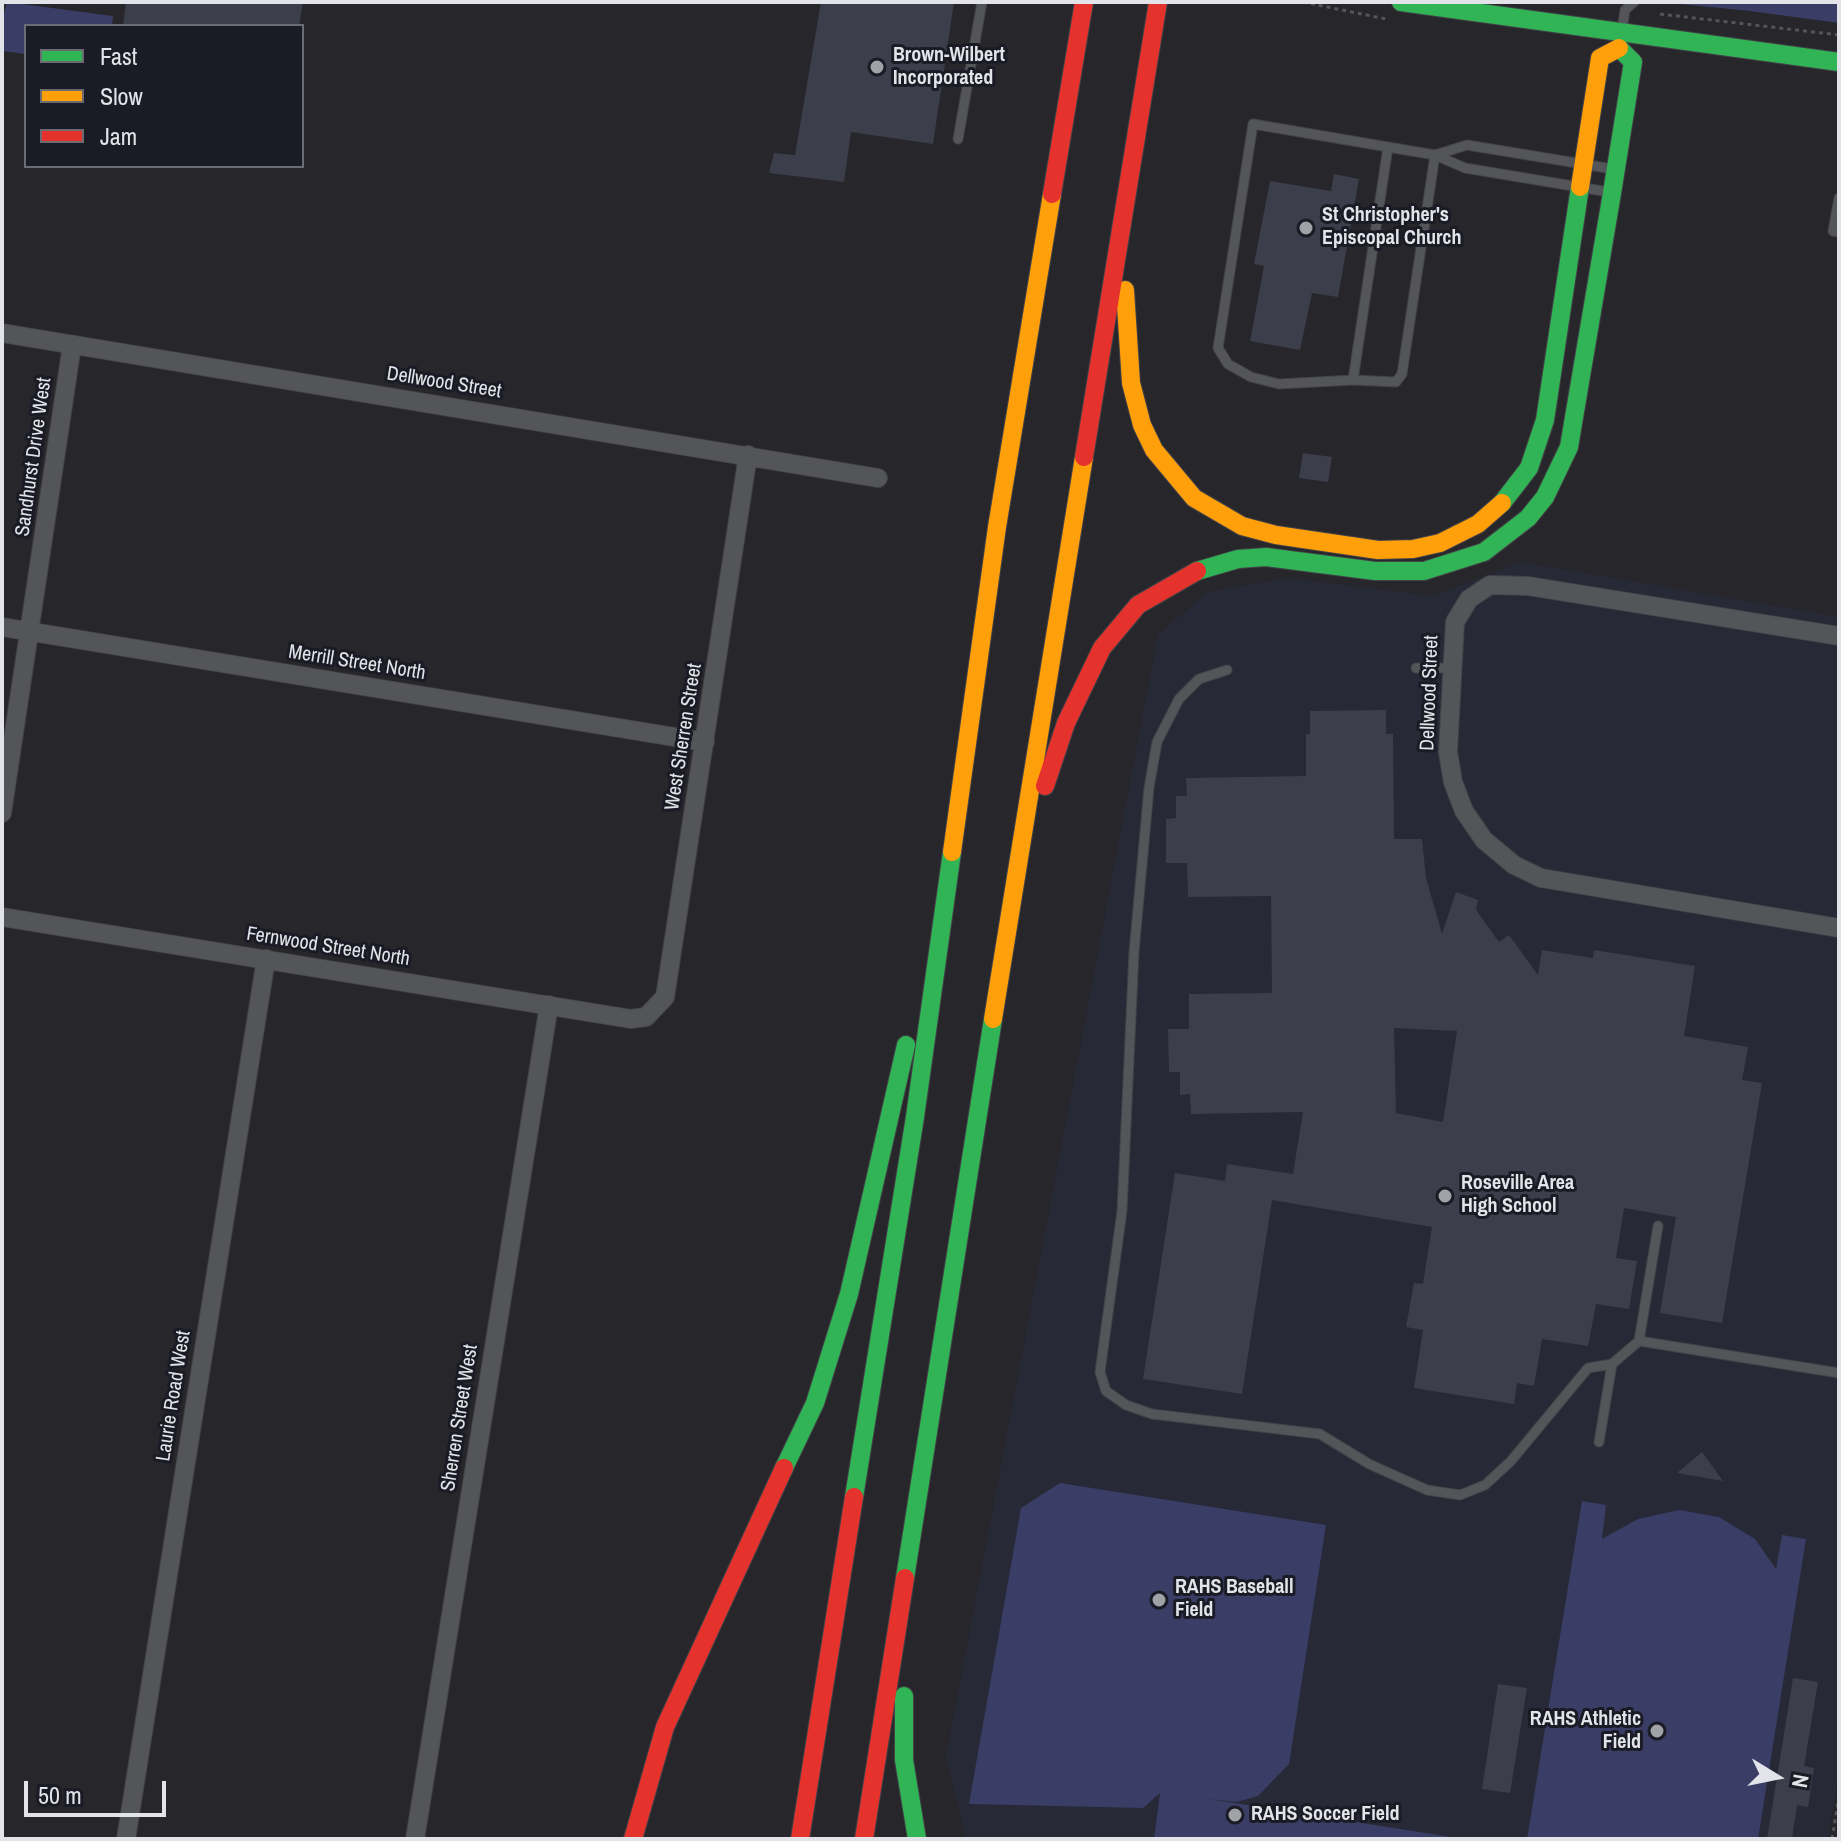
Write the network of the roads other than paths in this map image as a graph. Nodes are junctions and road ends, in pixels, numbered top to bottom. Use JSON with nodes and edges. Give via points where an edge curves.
{"nodes":[{"id":1,"x":982,"y":2,"type":"edge"},
{"id":2,"x":1084,"y":2,"type":"edge"},
{"id":3,"x":1158,"y":2,"type":"edge"},
{"id":4,"x":1401,"y":2,"type":"edge"},
{"id":5,"x":1634,"y":2,"type":"edge"},
{"id":6,"x":1621,"y":6,"type":"edge"},
{"id":7,"x":1453,"y":7,"type":"edge"},
{"id":8,"x":1621,"y":40,"type":"junction"},
{"id":9,"x":1839,"y":62,"type":"edge"},
{"id":10,"x":958,"y":139,"type":"dead end"},
{"id":11,"x":1388,"y":147,"type":"junction"},
{"id":12,"x":1435,"y":155,"type":"junction"},
{"id":13,"x":1584,"y":164,"type":"junction"},
{"id":14,"x":1616,"y":169,"type":"junction"},
{"id":15,"x":1130,"y":170,"type":"junction"},
{"id":16,"x":1580,"y":187,"type":"junction"},
{"id":17,"x":1612,"y":193,"type":"junction"},
{"id":18,"x":1839,"y":198,"type":"edge"},
{"id":19,"x":1839,"y":232,"type":"edge"},
{"id":20,"x":2,"y":333,"type":"edge"},
{"id":21,"x":72,"y":345,"type":"junction"},
{"id":22,"x":1353,"y":380,"type":"junction"},
{"id":23,"x":748,"y":455,"type":"junction"},
{"id":24,"x":878,"y":478,"type":"dead end"},
{"id":25,"x":2,"y":627,"type":"edge"},
{"id":26,"x":31,"y":632,"type":"junction"},
{"id":27,"x":1839,"y":636,"type":"edge"},
{"id":28,"x":1416,"y":668,"type":"dead end"},
{"id":29,"x":1450,"y":668,"type":"junction"},
{"id":30,"x":1227,"y":670,"type":"dead end"},
{"id":31,"x":705,"y":742,"type":"junction"},
{"id":32,"x":2,"y":813,"type":"edge"},
{"id":33,"x":951,"y":859,"type":"junction"},
{"id":34,"x":1012,"y":896,"type":"junction"},
{"id":35,"x":2,"y":917,"type":"edge"},
{"id":36,"x":1839,"y":928,"type":"edge"},
{"id":37,"x":266,"y":959,"type":"junction"},
{"id":38,"x":549,"y":1005,"type":"junction"},
{"id":39,"x":646,"y":1017,"type":"joint"},
{"id":40,"x":1658,"y":1226,"type":"dead end"},
{"id":41,"x":1639,"y":1341,"type":"junction"},
{"id":42,"x":1612,"y":1364,"type":"junction"},
{"id":43,"x":1839,"y":1373,"type":"edge"},
{"id":44,"x":1599,"y":1442,"type":"dead end"},
{"id":45,"x":914,"y":1528,"type":"junction"},
{"id":46,"x":126,"y":1839,"type":"edge"},
{"id":47,"x":415,"y":1839,"type":"edge"},
{"id":48,"x":633,"y":1839,"type":"edge"},
{"id":49,"x":800,"y":1839,"type":"edge"},
{"id":50,"x":864,"y":1839,"type":"edge"},
{"id":51,"x":917,"y":1839,"type":"edge"}],
"edges":[{"from":1,"to":10,"type":"lane"},
{"from":2,"to":33,"type":"main road","via":[[997,527]]},
{"from":3,"to":15,"type":"main road"},
{"from":4,"to":7,"type":"main road"},
{"from":5,"to":6,"type":"lane"},
{"from":6,"to":8,"type":"lane"},
{"from":7,"to":8,"type":"main road"},
{"from":8,"to":9,"type":"main road"},
{"from":8,"to":13,"type":"main road","via":[[1600,58]]},
{"from":8,"to":14,"type":"main road","via":[[1633,62]]},
{"from":11,"to":12,"type":"lane"},
{"from":11,"to":22,"type":"lane"},
{"from":11,"to":22,"type":"lane","via":[[1253,124],[1226,280],[1218,348],[1228,364],[1279,384]]},
{"from":12,"to":13,"type":"lane","via":[[1467,145]]},
{"from":12,"to":16,"type":"lane","via":[[1465,168]]},
{"from":12,"to":22,"type":"lane","via":[[1402,374],[1396,382]]},
{"from":13,"to":14,"type":"lane"},
{"from":13,"to":16,"type":"main road"},
{"from":14,"to":17,"type":"main road"},
{"from":15,"to":16,"type":"main road","via":[[1126,340],[1134,399],[1154,450],[1194,498],[1242,526],[1378,550],[1413,549],[1459,535],[1499,507],[1529,468],[1545,420]]},
{"from":15,"to":34,"type":"main road"},
{"from":16,"to":17,"type":"lane"},
{"from":17,"to":34,"type":"main road","via":[[1569,447],[1559,473],[1528,518],[1484,552],[1424,571],[1375,571],[1266,557],[1211,565],[1160,589],[1119,625],[1088,674],[1066,723]]},
{"from":18,"to":19,"type":"lane","via":[[1833,231]]},
{"from":20,"to":21,"type":"street","name":"Dellwood Street"},
{"from":21,"to":23,"type":"street","name":"Dellwood Street"},
{"from":21,"to":26,"type":"street","name":"Sandhurst Drive West"},
{"from":23,"to":24,"type":"street","name":"Dellwood Street"},
{"from":23,"to":31,"type":"street","name":"West Sherren Street"},
{"from":25,"to":26,"type":"street","name":"Merrill Street North"},
{"from":26,"to":31,"type":"street","name":"Merrill Street North"},
{"from":26,"to":32,"type":"street","name":"Sandhurst Drive West"},
{"from":27,"to":29,"type":"street","name":"Dellwood Street","via":[[1505,583],[1480,590],[1462,608],[1451,639]]},
{"from":28,"to":29,"type":"lane"},
{"from":29,"to":36,"type":"street","name":"Dellwood Street","via":[[1448,752],[1453,782],[1484,840],[1514,865],[1541,878]]},
{"from":30,"to":42,"type":"lane","via":[[1199,679],[1179,699],[1157,742],[1149,788],[1134,952],[1122,1211],[1100,1372],[1106,1391],[1152,1414],[1320,1434],[1427,1490],[1460,1495],[1485,1485],[1511,1461],[1588,1368]]},
{"from":31,"to":39,"type":"street","name":"West Sherren Street","via":[[665,997]]},
{"from":33,"to":48,"type":"main road","via":[[836,1344],[786,1472],[670,1716]]},
{"from":33,"to":49,"type":"main road"},
{"from":34,"to":45,"type":"main road"},
{"from":35,"to":37,"type":"street","name":"Fernwood Street North"},
{"from":37,"to":38,"type":"street","name":"Fernwood Street North"},
{"from":37,"to":46,"type":"street","name":"Laurie Road West"},
{"from":38,"to":39,"type":"street","name":"Fernwood Street North"},
{"from":38,"to":47,"type":"street","name":"Sherren Street West"},
{"from":40,"to":41,"type":"lane"},
{"from":41,"to":42,"type":"lane"},
{"from":41,"to":43,"type":"lane"},
{"from":42,"to":44,"type":"lane"},
{"from":45,"to":50,"type":"main road"},
{"from":45,"to":51,"type":"main road","via":[[902,1728]]}]}
